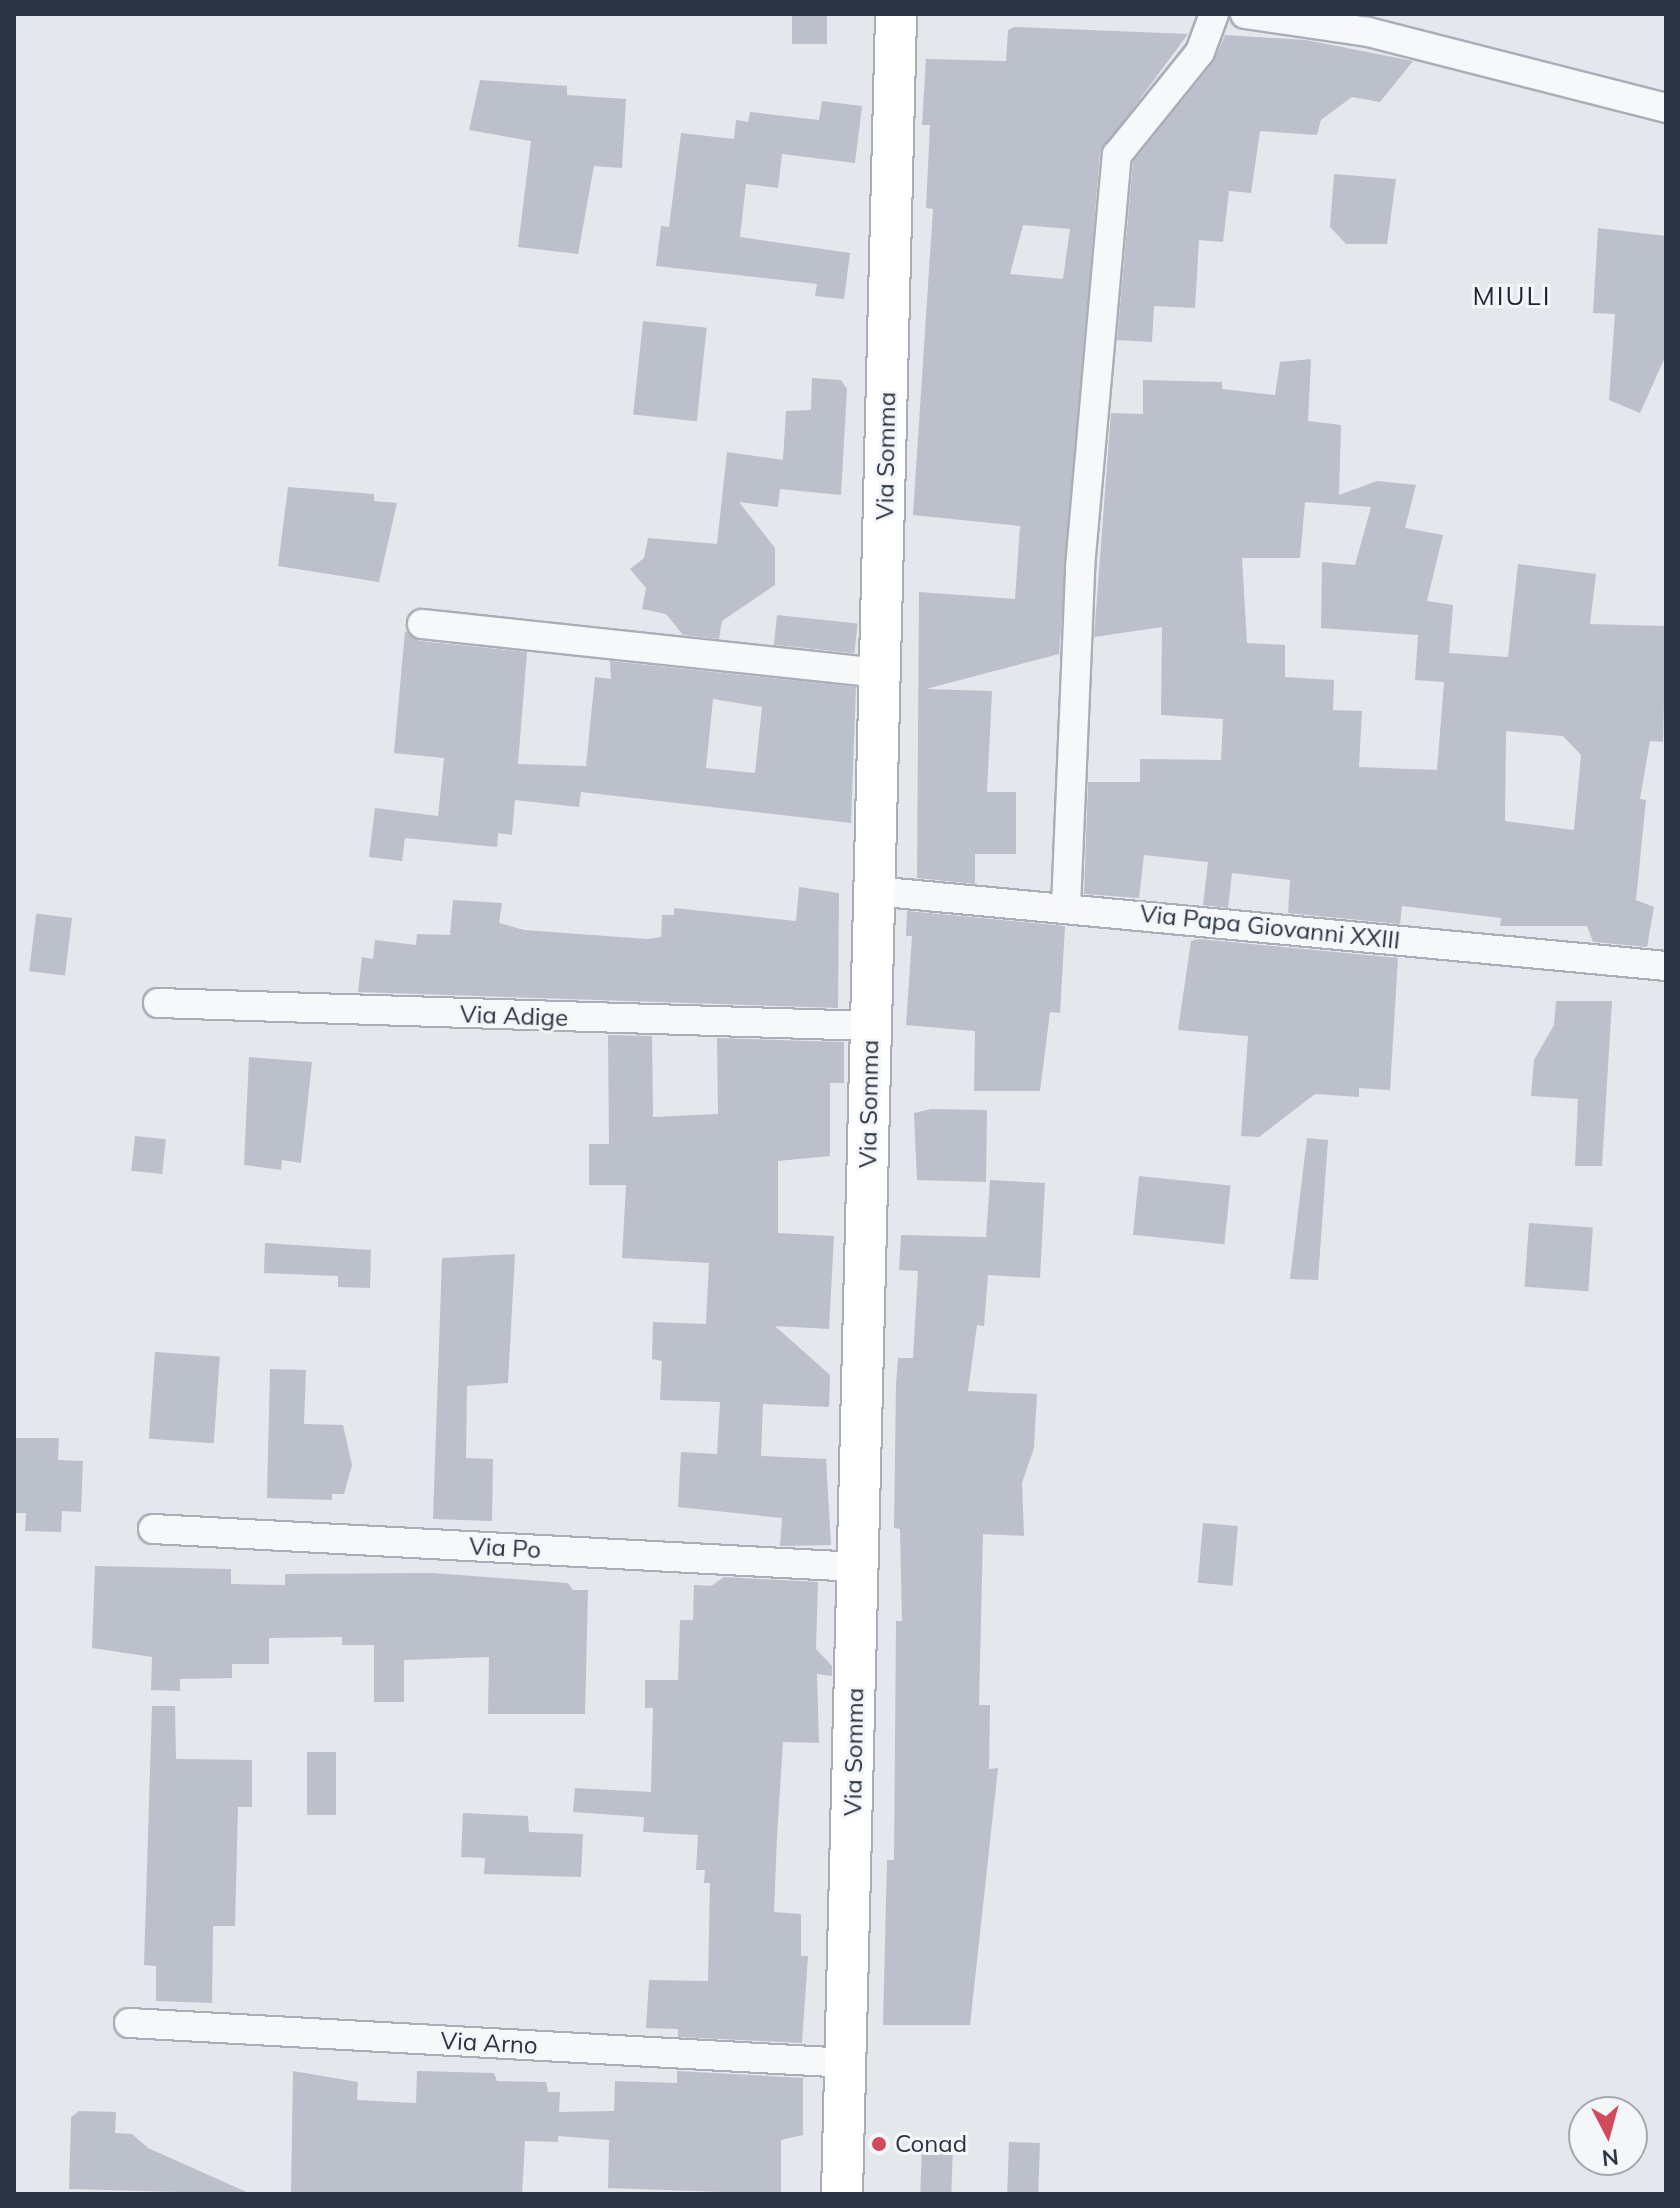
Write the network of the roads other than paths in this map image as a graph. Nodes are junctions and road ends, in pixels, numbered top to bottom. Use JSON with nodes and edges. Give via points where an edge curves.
{"nodes":[{"id":1,"x":896,"y":14,"type":"edge"},
{"id":2,"x":1214,"y":14,"type":"edge"},
{"id":3,"x":1245,"y":14,"type":"edge"},
{"id":4,"x":1666,"y":108,"type":"edge"},
{"id":5,"x":422,"y":624,"type":"dead end"},
{"id":6,"x":881,"y":673,"type":"junction"},
{"id":7,"x":874,"y":891,"type":"junction"},
{"id":8,"x":1066,"y":907,"type":"junction"},
{"id":9,"x":1666,"y":966,"type":"edge"},
{"id":10,"x":158,"y":1003,"type":"dead end"},
{"id":11,"x":871,"y":1026,"type":"junction"},
{"id":12,"x":153,"y":1529,"type":"dead end"},
{"id":13,"x":857,"y":1567,"type":"junction"},
{"id":14,"x":129,"y":2023,"type":"dead end"},
{"id":15,"x":848,"y":2063,"type":"junction"},
{"id":16,"x":842,"y":2194,"type":"edge"}],
"edges":[{"from":1,"to":6,"type":"street","name":"Via Somma"},
{"from":2,"to":8,"type":"street","via":[[1200,52],[1117,155],[1080,567]]},
{"from":3,"to":4,"type":"street","via":[[1368,32]]},
{"from":5,"to":6,"type":"street"},
{"from":6,"to":7,"type":"street","name":"Via Somma"},
{"from":7,"to":8,"type":"street","name":"Via Papa Giovanni XXIII"},
{"from":7,"to":11,"type":"street","name":"Via Somma"},
{"from":8,"to":9,"type":"street","name":"Via Papa Giovanni XXIII"},
{"from":10,"to":11,"type":"street","name":"Via Adige"},
{"from":11,"to":13,"type":"street","name":"Via Somma"},
{"from":12,"to":13,"type":"street","name":"Via Po"},
{"from":13,"to":15,"type":"street","name":"Via Somma"},
{"from":14,"to":15,"type":"street","name":"Via Arno"},
{"from":15,"to":16,"type":"street","name":"Via Somma"}]}
